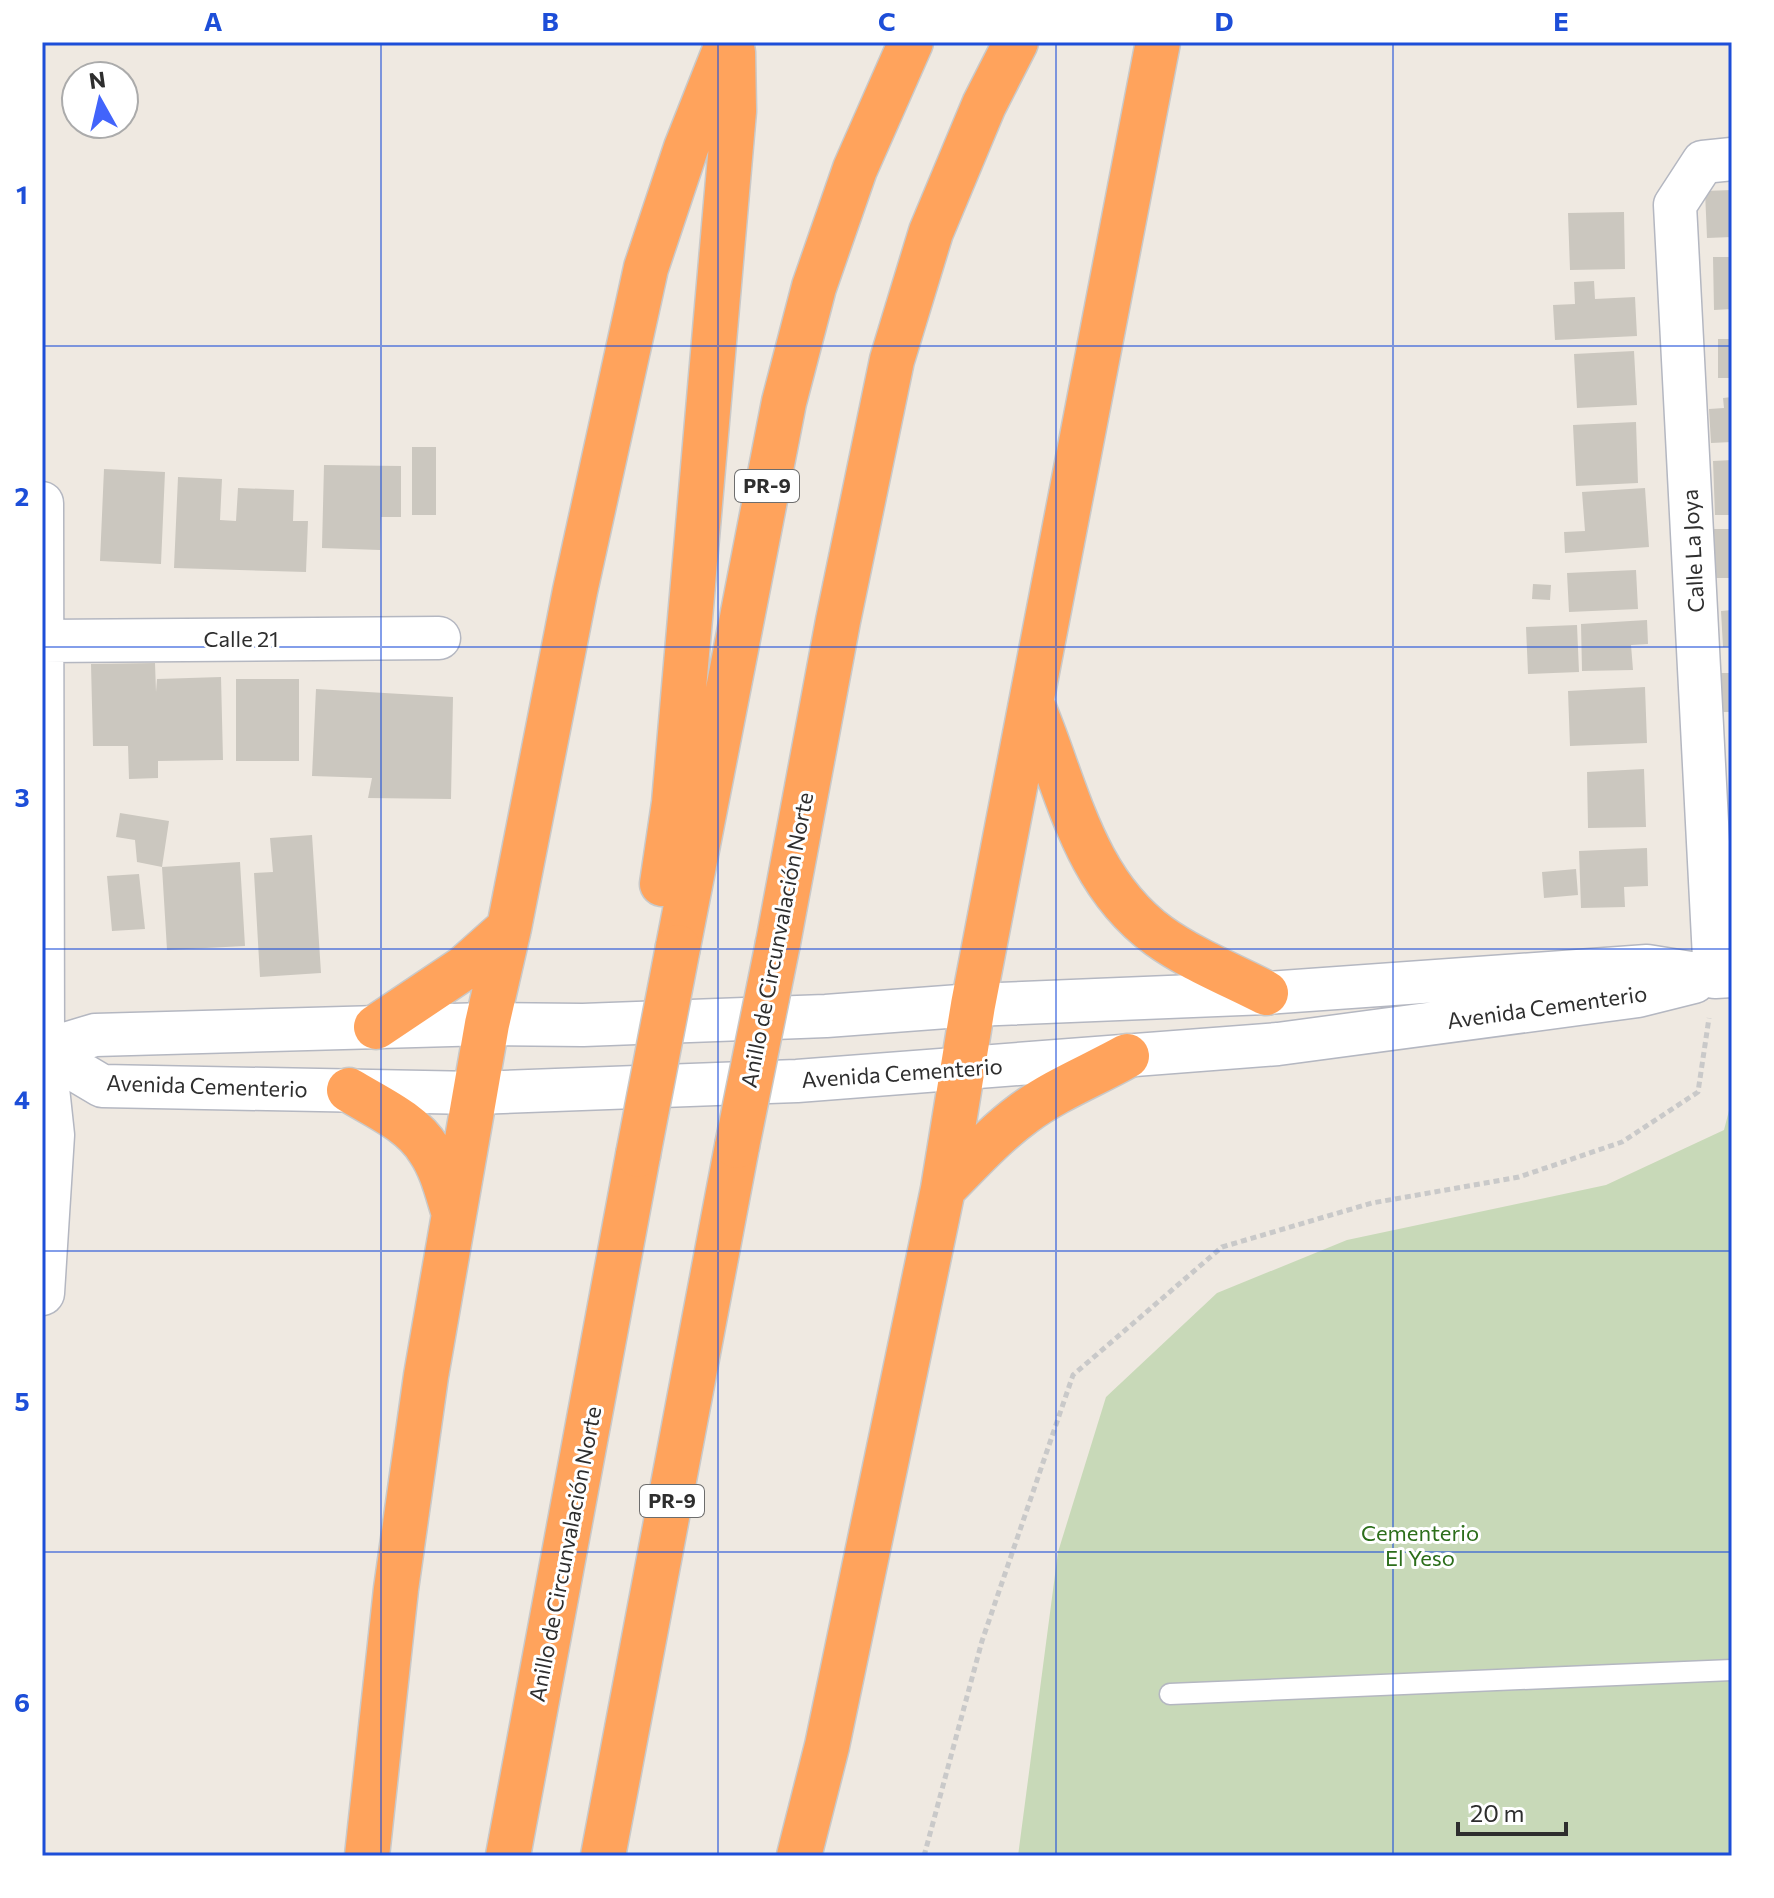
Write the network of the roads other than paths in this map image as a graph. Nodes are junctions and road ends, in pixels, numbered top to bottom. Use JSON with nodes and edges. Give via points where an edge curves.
{"nodes":[{"id":1,"x":730,"y":42,"type":"edge"},
{"id":2,"x":911,"y":42,"type":"edge"},
{"id":3,"x":1016,"y":42,"type":"edge"},
{"id":4,"x":1158,"y":42,"type":"edge"},
{"id":5,"x":1732,"y":159,"type":"edge"},
{"id":6,"x":42,"y":503,"type":"edge"},
{"id":7,"x":439,"y":638,"type":"dead end"},
{"id":8,"x":43,"y":641,"type":"edge"},
{"id":9,"x":1032,"y":704,"type":"junction"},
{"id":10,"x":1719,"y":790,"type":"edge"},
{"id":11,"x":509,"y":928,"type":"junction"},
{"id":12,"x":678,"y":947,"type":"junction"},
{"id":13,"x":1723,"y":977,"type":"edge"},
{"id":14,"x":1266,"y":993,"type":"junction"},
{"id":15,"x":973,"y":1005,"type":"junction"},
{"id":16,"x":487,"y":1024,"type":"junction"},
{"id":17,"x":376,"y":1027,"type":"junction"},
{"id":18,"x":42,"y":1051,"type":"edge"},
{"id":19,"x":1127,"y":1056,"type":"junction"},
{"id":20,"x":964,"y":1068,"type":"junction"},
{"id":21,"x":349,"y":1090,"type":"junction"},
{"id":22,"x":476,"y":1093,"type":"junction"},
{"id":23,"x":943,"y":1189,"type":"junction"},
{"id":24,"x":455,"y":1216,"type":"junction"},
{"id":25,"x":42,"y":1293,"type":"edge"},
{"id":26,"x":1732,"y":1670,"type":"edge"},
{"id":27,"x":1170,"y":1694,"type":"dead end"},
{"id":28,"x":367,"y":1856,"type":"edge"},
{"id":29,"x":508,"y":1856,"type":"edge"},
{"id":30,"x":603,"y":1856,"type":"edge"},
{"id":31,"x":799,"y":1856,"type":"edge"}],
"edges":[{"from":1,"to":11,"type":"highway","via":[[686,148],[646,268]]},
{"from":1,"to":12,"type":"highway","via":[[734,111],[674,803],[661,890]]},
{"from":2,"to":12,"type":"highway","name":"Anillo de Circunvalación Norte","number":"PR-9","via":[[855,169],[814,287],[784,402]]},
{"from":3,"to":30,"type":"highway","name":"Anillo de Circunvalación Norte","number":"PR-9","bridge":true,"via":[[931,232],[892,360]]},
{"from":4,"to":9,"type":"highway"},
{"from":5,"to":10,"type":"street","name":"Calle La Joya","via":[[1703,162],[1675,205]]},
{"from":6,"to":8,"type":"street"},
{"from":7,"to":8,"type":"street","name":"Calle 21"},
{"from":8,"to":18,"type":"street"},
{"from":9,"to":14,"type":"highway","via":[[1075,822],[1122,902],[1179,949]]},
{"from":9,"to":15,"type":"highway"},
{"from":10,"to":13,"type":"street","name":"Calle La Joya"},
{"from":11,"to":16,"type":"highway"},
{"from":11,"to":17,"type":"highway","via":[[464,968]]},
{"from":12,"to":29,"type":"highway","name":"Anillo de Circunvalación Norte","number":"PR-9","bridge":true},
{"from":13,"to":14,"type":"street","name":"Avenida Cementerio","via":[[1647,966]]},
{"from":13,"to":19,"type":"street","name":"Avenida Cementerio","via":[[1638,996],[1278,1044]]},
{"from":14,"to":15,"type":"street","name":"Avenida Cementerio"},
{"from":15,"to":16,"type":"street","name":"Avenida Cementerio","via":[[826,1016]]},
{"from":15,"to":20,"type":"highway"},
{"from":16,"to":17,"type":"street","name":"Avenida Cementerio"},
{"from":16,"to":22,"type":"highway"},
{"from":17,"to":18,"type":"street","name":"Avenida Cementerio","via":[[95,1035]]},
{"from":18,"to":21,"type":"street","name":"Avenida Cementerio","via":[[102,1086]]},
{"from":18,"to":25,"type":"street","via":[[52,1135]]},
{"from":19,"to":20,"type":"street","name":"Avenida Cementerio"},
{"from":19,"to":23,"type":"highway","via":[[1025,1112]]},
{"from":20,"to":22,"type":"street","name":"Avenida Cementerio","via":[[797,1081]]},
{"from":20,"to":23,"type":"highway"},
{"from":21,"to":22,"type":"street","name":"Avenida Cementerio"},
{"from":21,"to":24,"type":"highway","via":[[394,1117],[428,1147]]},
{"from":22,"to":24,"type":"highway"},
{"from":23,"to":31,"type":"highway","via":[[827,1746]]},
{"from":24,"to":28,"type":"highway","via":[[396,1589]]},
{"from":26,"to":27,"type":"lane"}]}
